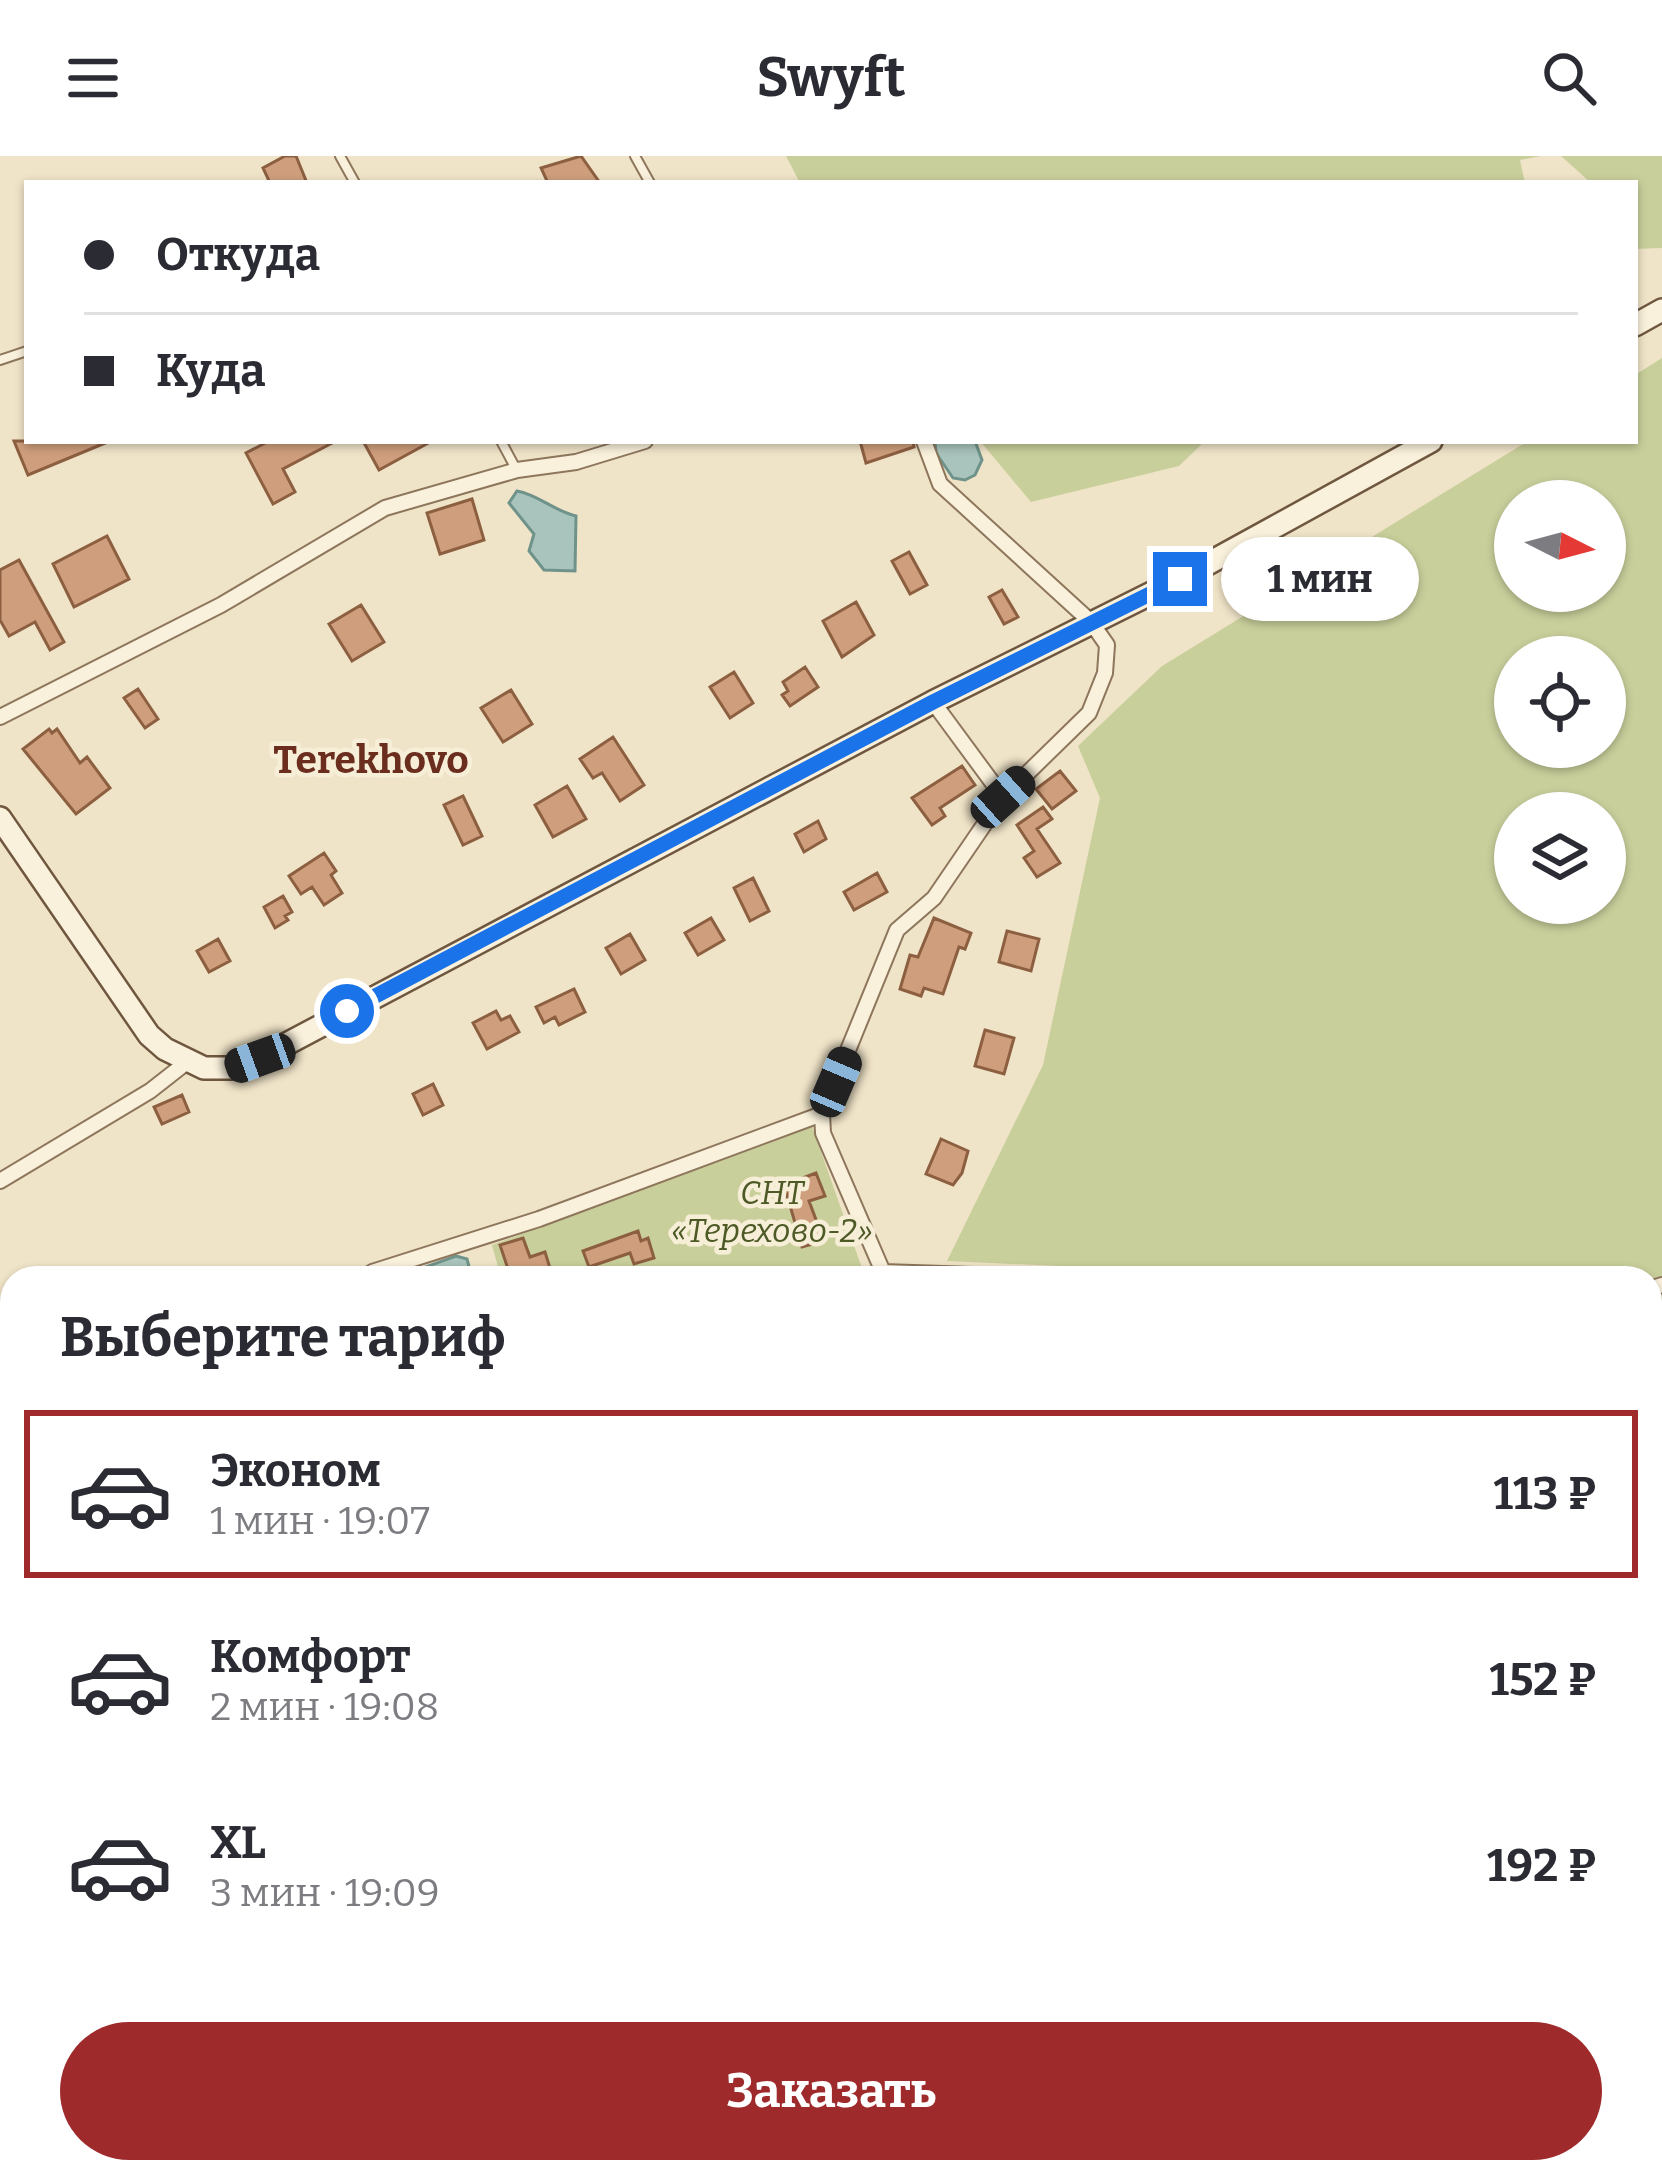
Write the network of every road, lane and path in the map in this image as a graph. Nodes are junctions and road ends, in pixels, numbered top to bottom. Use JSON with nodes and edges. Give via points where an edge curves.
{"nodes":[{"id":1,"x":503,"y":444,"type":"edge"},
{"id":2,"x":635,"y":444,"type":"edge"},
{"id":3,"x":925,"y":444,"type":"edge"},
{"id":4,"x":1426,"y":444,"type":"edge"},
{"id":5,"x":517,"y":470,"type":"junction"},
{"id":6,"x":1091,"y":622,"type":"junction"},
{"id":7,"x":933,"y":702,"type":"junction"},
{"id":8,"x":0,"y":717,"type":"edge"},
{"id":9,"x":1003,"y":797,"type":"junction"},
{"id":10,"x":0,"y":818,"type":"edge"},
{"id":11,"x":188,"y":1062,"type":"junction"},
{"id":12,"x":822,"y":1114,"type":"junction"},
{"id":13,"x":0,"y":1181,"type":"edge"},
{"id":14,"x":391,"y":1266,"type":"edge"},
{"id":15,"x":880,"y":1266,"type":"edge"}],
"edges":[{"from":1,"to":5,"type":"lane"},
{"from":2,"to":5,"type":"street"},
{"from":3,"to":6,"type":"street","via":[[940,484]]},
{"from":4,"to":6,"type":"main road"},
{"from":5,"to":8,"type":"street","via":[[385,508],[221,605]]},
{"from":6,"to":7,"type":"main road"},
{"from":6,"to":9,"type":"street","via":[[1107,645],[1089,713]]},
{"from":7,"to":9,"type":"street"},
{"from":7,"to":11,"type":"main road","via":[[260,1058],[232,1068]]},
{"from":9,"to":12,"type":"street","via":[[934,898],[896,930]]},
{"from":10,"to":11,"type":"main road","via":[[149,1035]]},
{"from":11,"to":13,"type":"street"},
{"from":12,"to":14,"type":"street"},
{"from":12,"to":15,"type":"street"}]}
